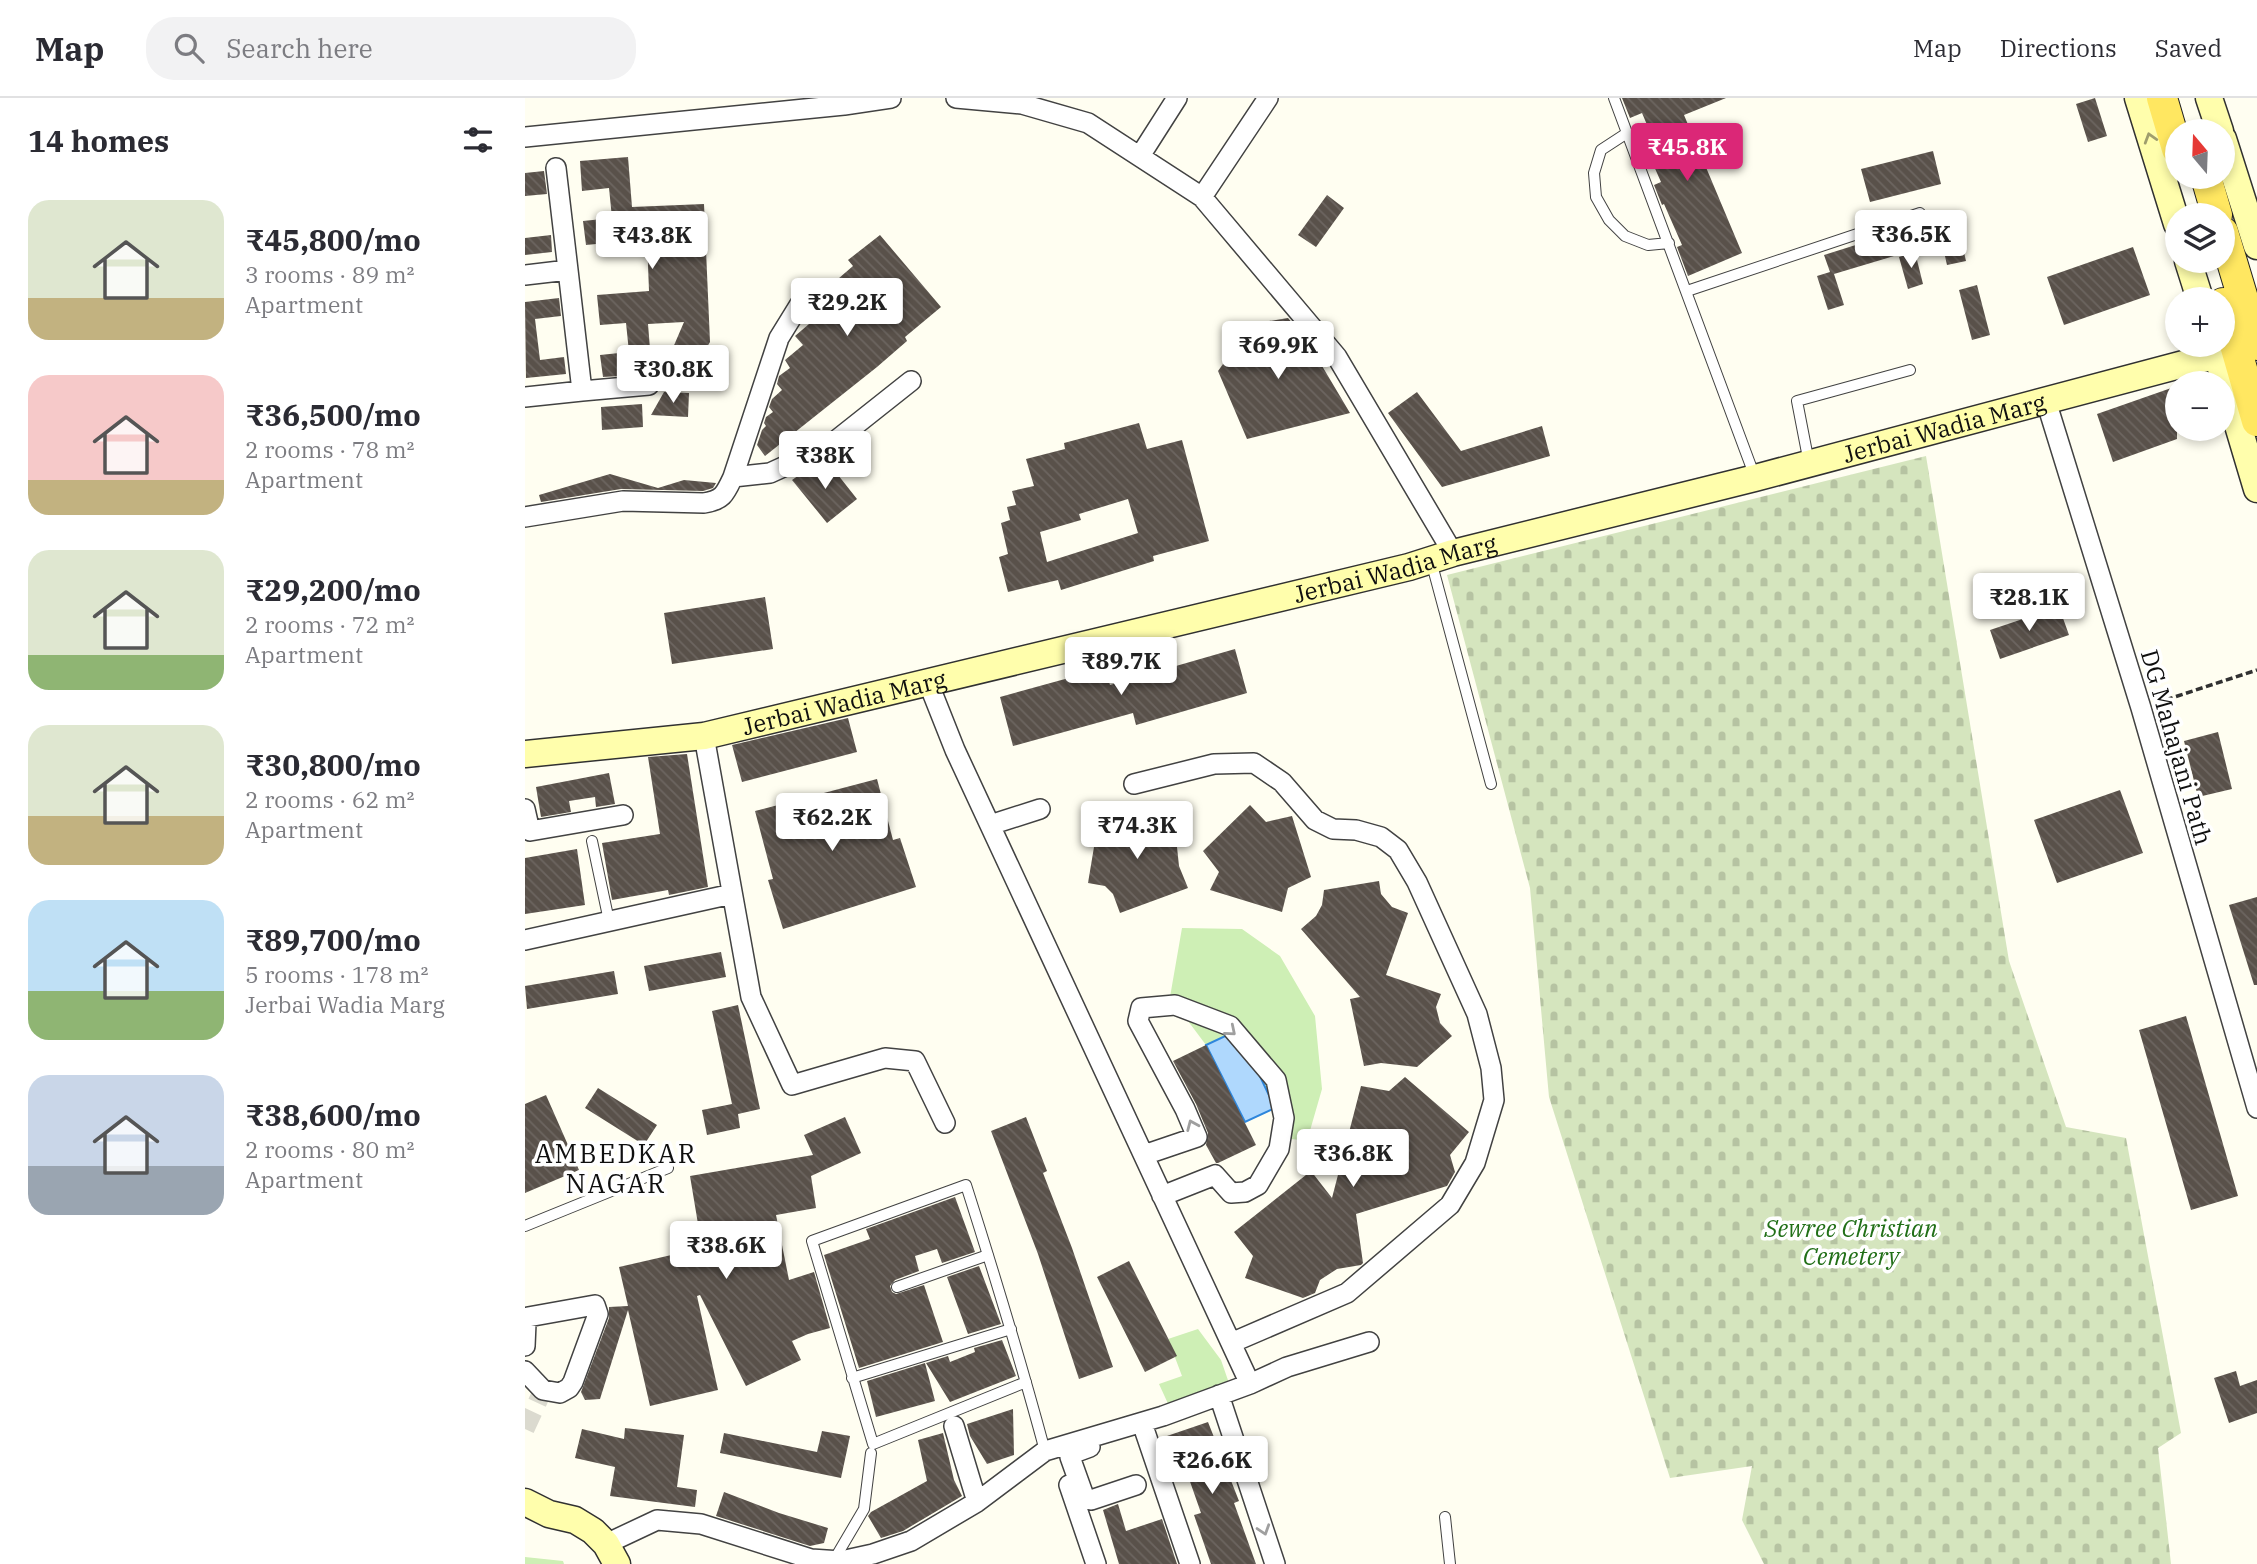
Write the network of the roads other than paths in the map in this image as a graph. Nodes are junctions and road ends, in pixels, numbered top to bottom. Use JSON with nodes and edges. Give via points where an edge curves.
{"nodes":[{"id":1,"x":891,"y":98,"type":"edge"},
{"id":2,"x":956,"y":98,"type":"edge"},
{"id":3,"x":1177,"y":98,"type":"edge"},
{"id":4,"x":1268,"y":98,"type":"edge"},
{"id":5,"x":1614,"y":98,"type":"edge"},
{"id":6,"x":2138,"y":98,"type":"edge"},
{"id":7,"x":2162,"y":98,"type":"edge"},
{"id":8,"x":2182,"y":98,"type":"edge"},
{"id":9,"x":2209,"y":98,"type":"edge"},
{"id":10,"x":2168,"y":119,"type":"edge"},
{"id":11,"x":2188,"y":119,"type":"edge"},
{"id":12,"x":2216,"y":119,"type":"edge"},
{"id":13,"x":1627,"y":133,"type":"junction"},
{"id":14,"x":525,"y":137,"type":"edge"},
{"id":15,"x":1140,"y":156,"type":"junction"},
{"id":16,"x":556,"y":168,"type":"dead end"},
{"id":17,"x":2235,"y":177,"type":"edge"},
{"id":18,"x":1202,"y":197,"type":"junction"},
{"id":19,"x":2170,"y":203,"type":"edge"},
{"id":20,"x":1920,"y":213,"type":"dead end"},
{"id":21,"x":1669,"y":243,"type":"junction"},
{"id":22,"x":2257,"y":246,"type":"edge"},
{"id":23,"x":568,"y":270,"type":"junction"},
{"id":24,"x":525,"y":275,"type":"edge"},
{"id":25,"x":1687,"y":291,"type":"junction"},
{"id":26,"x":800,"y":304,"type":"dead end"},
{"id":27,"x":2203,"y":357,"type":"edge"},
{"id":28,"x":2232,"y":357,"type":"edge"},
{"id":29,"x":2234,"y":357,"type":"edge"},
{"id":30,"x":1910,"y":370,"type":"dead end"},
{"id":31,"x":911,"y":381,"type":"dead end"},
{"id":32,"x":649,"y":385,"type":"dead end"},
{"id":33,"x":582,"y":391,"type":"junction"},
{"id":34,"x":525,"y":397,"type":"edge"},
{"id":35,"x":2046,"y":401,"type":"junction"},
{"id":36,"x":2257,"y":421,"type":"edge"},
{"id":37,"x":1809,"y":463,"type":"junction"},
{"id":38,"x":733,"y":477,"type":"junction"},
{"id":39,"x":1755,"y":478,"type":"junction"},
{"id":40,"x":2257,"y":489,"type":"edge"},
{"id":41,"x":525,"y":517,"type":"edge"},
{"id":42,"x":1442,"y":556,"type":"junction"},
{"id":43,"x":929,"y":682,"type":"junction"},
{"id":44,"x":703,"y":736,"type":"junction"},
{"id":45,"x":525,"y":754,"type":"edge"},
{"id":46,"x":1134,"y":784,"type":"dead end"},
{"id":47,"x":1491,"y":784,"type":"dead end"},
{"id":48,"x":525,"y":809,"type":"edge"},
{"id":49,"x":1040,"y":809,"type":"dead end"},
{"id":50,"x":623,"y":815,"type":"dead end"},
{"id":51,"x":990,"y":825,"type":"junction"},
{"id":52,"x":593,"y":841,"type":"dead end"},
{"id":53,"x":732,"y":894,"type":"junction"},
{"id":54,"x":609,"y":921,"type":"junction"},
{"id":55,"x":525,"y":940,"type":"edge"},
{"id":56,"x":2257,"y":1108,"type":"edge"},
{"id":57,"x":945,"y":1123,"type":"dead end"},
{"id":58,"x":1144,"y":1155,"type":"junction"},
{"id":59,"x":668,"y":1168,"type":"dead end"},
{"id":60,"x":1162,"y":1195,"type":"junction"},
{"id":61,"x":525,"y":1226,"type":"edge"},
{"id":62,"x":988,"y":1255,"type":"junction"},
{"id":63,"x":897,"y":1287,"type":"dead end"},
{"id":64,"x":1011,"y":1329,"type":"junction"},
{"id":65,"x":1369,"y":1342,"type":"dead end"},
{"id":66,"x":1231,"y":1343,"type":"junction"},
{"id":67,"x":525,"y":1346,"type":"edge"},
{"id":68,"x":525,"y":1371,"type":"edge"},
{"id":69,"x":852,"y":1378,"type":"junction"},
{"id":70,"x":1026,"y":1382,"type":"junction"},
{"id":71,"x":1250,"y":1384,"type":"junction"},
{"id":72,"x":1219,"y":1395,"type":"junction"},
{"id":73,"x":1142,"y":1423,"type":"junction"},
{"id":74,"x":954,"y":1426,"type":"dead end"},
{"id":75,"x":1115,"y":1438,"type":"dead end"},
{"id":76,"x":1090,"y":1443,"type":"junction"},
{"id":77,"x":1059,"y":1450,"type":"junction"},
{"id":78,"x":871,"y":1453,"type":"dead end"},
{"id":79,"x":1136,"y":1485,"type":"dead end"},
{"id":80,"x":1078,"y":1495,"type":"junction"},
{"id":81,"x":525,"y":1502,"type":"edge"},
{"id":82,"x":977,"y":1502,"type":"junction"},
{"id":83,"x":1444,"y":1517,"type":"dead end"},
{"id":84,"x":612,"y":1554,"type":"edge"},
{"id":85,"x":834,"y":1560,"type":"junction"},
{"id":86,"x":1095,"y":1564,"type":"edge"},
{"id":87,"x":1190,"y":1564,"type":"edge"},
{"id":88,"x":1275,"y":1564,"type":"edge"},
{"id":89,"x":1450,"y":1564,"type":"edge"}],
"edges":[{"from":1,"to":14,"type":"street"},
{"from":2,"to":15,"type":"street","via":[[1022,104],[1088,123]]},
{"from":3,"to":15,"type":"street"},
{"from":4,"to":18,"type":"street"},
{"from":5,"to":13,"type":"lane"},
{"from":19,"to":6,"type":"main road","one_way":true},
{"from":7,"to":10,"type":"main road"},
{"from":8,"to":11,"type":"main road"},
{"from":9,"to":12,"type":"main road"},
{"from":13,"to":21,"type":"lane"},
{"from":13,"to":21,"type":"lane","via":[[1601,150],[1594,173],[1596,197],[1625,236],[1647,245]]},
{"from":15,"to":18,"type":"street"},
{"from":16,"to":23,"type":"street"},
{"from":17,"to":22,"type":"main road"},
{"from":18,"to":42,"type":"street","via":[[1337,357]]},
{"from":20,"to":25,"type":"lane"},
{"from":21,"to":25,"type":"lane"},
{"from":23,"to":24,"type":"street"},
{"from":23,"to":33,"type":"street"},
{"from":25,"to":39,"type":"lane"},
{"from":26,"to":38,"type":"street","via":[[779,338]]},
{"from":27,"to":35,"type":"main road","name":"Jerbai Wadia Marg"},
{"from":28,"to":40,"type":"main road"},
{"from":29,"to":36,"type":"main road"},
{"from":30,"to":37,"type":"lane","via":[[1797,401]]},
{"from":31,"to":38,"type":"street","via":[[829,446],[770,473]]},
{"from":32,"to":33,"type":"street"},
{"from":33,"to":34,"type":"street"},
{"from":35,"to":37,"type":"main road","name":"Jerbai Wadia Marg"},
{"from":35,"to":56,"type":"street","name":"DG Mahajani Path"},
{"from":37,"to":39,"type":"main road","name":"Jerbai Wadia Marg"},
{"from":38,"to":41,"type":"street","via":[[716,501],[623,501]]},
{"from":39,"to":42,"type":"main road","name":"Jerbai Wadia Marg"},
{"from":42,"to":43,"type":"main road","name":"Jerbai Wadia Marg"},
{"from":42,"to":47,"type":"lane"},
{"from":43,"to":44,"type":"main road","name":"Jerbai Wadia Marg"},
{"from":43,"to":51,"type":"street"},
{"from":44,"to":45,"type":"main road","name":"Jerbai Wadia Marg"},
{"from":44,"to":53,"type":"street"},
{"from":46,"to":66,"type":"street","via":[[1215,764],[1254,763],[1282,782],[1315,820],[1333,829],[1381,837],[1398,850],[1477,1014],[1491,1068],[1494,1100],[1475,1163],[1450,1205],[1347,1293]]},
{"from":48,"to":50,"type":"street","via":[[530,831]]},
{"from":49,"to":51,"type":"street"},
{"from":51,"to":58,"type":"street"},
{"from":52,"to":54,"type":"lane"},
{"from":53,"to":54,"type":"street"},
{"from":53,"to":57,"type":"street","via":[[751,997],[792,1085],[885,1058],[915,1061]]},
{"from":54,"to":55,"type":"street"},
{"from":58,"to":60,"type":"street"},
{"from":58,"to":60,"type":"street","one_way":true,"via":[[1196,1137],[1138,1021],[1141,1008],[1175,1005],[1230,1026],[1276,1080],[1284,1118],[1279,1149],[1258,1185],[1245,1192],[1231,1194],[1215,1175]]},
{"from":59,"to":61,"type":"lane"},
{"from":60,"to":66,"type":"street"},
{"from":62,"to":63,"type":"lane"},
{"from":62,"to":64,"type":"lane"},
{"from":62,"to":69,"type":"lane","via":[[966,1185],[812,1241]]},
{"from":64,"to":69,"type":"lane"},
{"from":64,"to":70,"type":"lane"},
{"from":65,"to":71,"type":"street","via":[[1287,1367]]},
{"from":66,"to":71,"type":"street"},
{"from":67,"to":68,"type":"street","via":[[528,1317],[595,1305],[598,1314],[569,1388],[560,1393],[543,1390]]},
{"from":69,"to":70,"type":"lane","via":[[873,1444]]},
{"from":70,"to":77,"type":"lane"},
{"from":71,"to":72,"type":"street"},
{"from":72,"to":73,"type":"street"},
{"from":72,"to":88,"type":"street","one_way":true},
{"from":73,"to":76,"type":"street"},
{"from":73,"to":87,"type":"street"},
{"from":74,"to":82,"type":"street"},
{"from":75,"to":76,"type":"street"},
{"from":76,"to":77,"type":"street"},
{"from":77,"to":80,"type":"street"},
{"from":77,"to":82,"type":"street"},
{"from":78,"to":85,"type":"lane","via":[[864,1509]]},
{"from":79,"to":80,"type":"street","via":[[1091,1500]]},
{"from":80,"to":86,"type":"street"},
{"from":81,"to":84,"type":"main road","via":[[575,1520],[593,1531]]},
{"from":82,"to":85,"type":"street","via":[[911,1541],[873,1554]]},
{"from":83,"to":89,"type":"lane"},
{"from":84,"to":85,"type":"street","via":[[657,1520],[701,1524],[811,1559]]}]}
